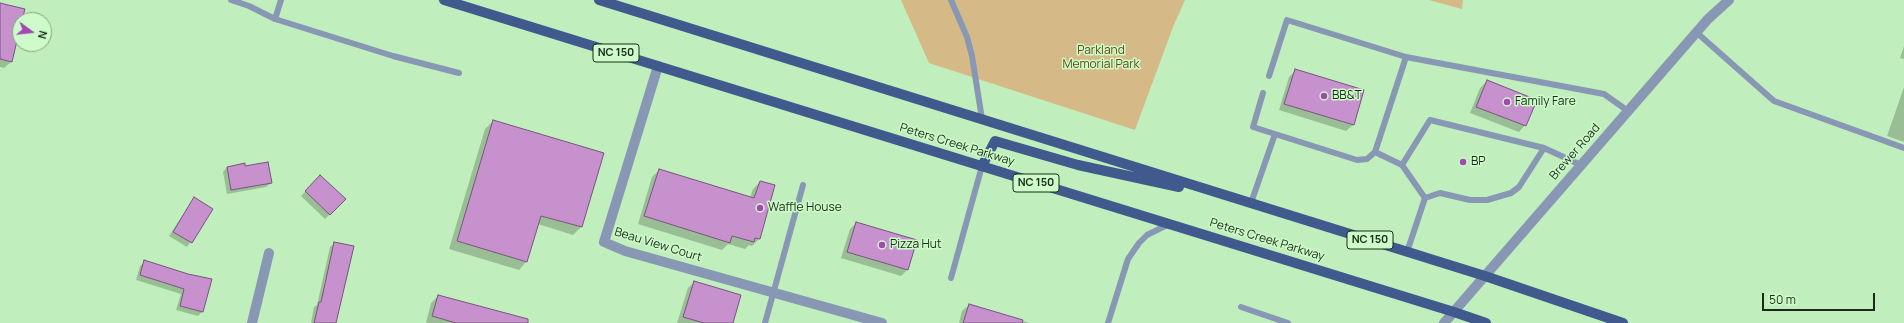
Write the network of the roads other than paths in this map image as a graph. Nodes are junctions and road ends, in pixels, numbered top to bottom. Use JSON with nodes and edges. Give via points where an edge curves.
{"nodes":[{"id":1,"x":231,"y":0,"type":"edge"},
{"id":2,"x":281,"y":0,"type":"edge"},
{"id":3,"x":444,"y":0,"type":"edge"},
{"id":4,"x":599,"y":0,"type":"edge"},
{"id":5,"x":951,"y":0,"type":"edge"},
{"id":6,"x":1729,"y":0,"type":"edge"},
{"id":7,"x":275,"y":19,"type":"junction"},
{"id":8,"x":1696,"y":32,"type":"junction"},
{"id":9,"x":1406,"y":57,"type":"junction"},
{"id":10,"x":658,"y":66,"type":"junction"},
{"id":11,"x":459,"y":73,"type":"dead end"},
{"id":12,"x":1269,"y":76,"type":"dead end"},
{"id":13,"x":1263,"y":93,"type":"dead end"},
{"id":14,"x":1628,"y":111,"type":"junction"},
{"id":15,"x":982,"y":119,"type":"junction"},
{"id":16,"x":1275,"y":134,"type":"junction"},
{"id":17,"x":1544,"y":148,"type":"junction"},
{"id":18,"x":1904,"y":148,"type":"edge"},
{"id":19,"x":1375,"y":152,"type":"junction"},
{"id":20,"x":1402,"y":165,"type":"junction"},
{"id":21,"x":1581,"y":165,"type":"junction"},
{"id":22,"x":982,"y":166,"type":"junction"},
{"id":23,"x":803,"y":185,"type":"dead end"},
{"id":24,"x":1425,"y":198,"type":"junction"},
{"id":25,"x":1246,"y":202,"type":"junction"},
{"id":26,"x":1169,"y":224,"type":"junction"},
{"id":27,"x":1407,"y":252,"type":"junction"},
{"id":28,"x":269,"y":253,"type":"dead end"},
{"id":29,"x":1485,"y":276,"type":"junction"},
{"id":30,"x":951,"y":278,"type":"dead end"},
{"id":31,"x":775,"y":292,"type":"junction"},
{"id":32,"x":1241,"y":307,"type":"dead end"},
{"id":33,"x":1454,"y":312,"type":"junction"},
{"id":34,"x":252,"y":323,"type":"edge"},
{"id":35,"x":765,"y":323,"type":"edge"},
{"id":36,"x":882,"y":323,"type":"edge"},
{"id":37,"x":1108,"y":323,"type":"edge"},
{"id":38,"x":1288,"y":323,"type":"edge"},
{"id":39,"x":1444,"y":323,"type":"edge"},
{"id":40,"x":1486,"y":323,"type":"edge"},
{"id":41,"x":1623,"y":323,"type":"edge"}],
"edges":[{"from":1,"to":7,"type":"lane"},
{"from":2,"to":7,"type":"lane"},
{"from":3,"to":10,"type":"main road","name":"Peters Creek Parkway","number":"NC 150"},
{"from":4,"to":15,"type":"main road","number":"NC 150"},
{"from":5,"to":15,"type":"lane","via":[[972,56]]},
{"from":6,"to":8,"type":"street","name":"Brewer Road"},
{"from":7,"to":11,"type":"lane","via":[[393,56]]},
{"from":8,"to":14,"type":"street","name":"Brewer Road"},
{"from":8,"to":18,"type":"lane","via":[[1774,101]]},
{"from":9,"to":12,"type":"lane","via":[[1287,20]]},
{"from":9,"to":14,"type":"lane","via":[[1604,94]]},
{"from":9,"to":19,"type":"lane"},
{"from":10,"to":22,"type":"main road","name":"Peters Creek Parkway","number":"NC 150"},
{"from":10,"to":31,"type":"street","name":"Beau View Court","via":[[604,242]]},
{"from":13,"to":16,"type":"lane","via":[[1253,127]]},
{"from":14,"to":21,"type":"street","name":"Brewer Road"},
{"from":15,"to":25,"type":"main road","number":"NC 150"},
{"from":16,"to":19,"type":"lane","via":[[1357,160],[1367,159]]},
{"from":16,"to":25,"type":"lane"},
{"from":17,"to":20,"type":"lane","via":[[1430,120]]},
{"from":17,"to":21,"type":"lane"},
{"from":17,"to":24,"type":"lane","via":[[1519,187],[1511,193],[1486,200],[1470,200],[1440,192]]},
{"from":19,"to":20,"type":"lane"},
{"from":20,"to":24,"type":"lane"},
{"from":21,"to":29,"type":"street","name":"Brewer Road"},
{"from":22,"to":25,"type":"main road","via":[[995,141],[1078,165]]},
{"from":22,"to":26,"type":"main road","name":"Peters Creek Parkway","number":"NC 150"},
{"from":22,"to":30,"type":"lane"},
{"from":23,"to":31,"type":"lane"},
{"from":24,"to":27,"type":"lane"},
{"from":25,"to":27,"type":"main road","number":"NC 150"},
{"from":26,"to":33,"type":"main road","name":"Peters Creek Parkway","number":"NC 150"},
{"from":26,"to":37,"type":"lane","via":[[1147,235],[1128,259]]},
{"from":27,"to":29,"type":"main road","number":"NC 150"},
{"from":28,"to":34,"type":"street"},
{"from":29,"to":33,"type":"street","name":"Brewer Road"},
{"from":29,"to":41,"type":"main road","number":"NC 150"},
{"from":31,"to":35,"type":"lane"},
{"from":31,"to":36,"type":"street","name":"Beau View Court"},
{"from":32,"to":38,"type":"lane"},
{"from":33,"to":39,"type":"street","name":"Brewer Road"},
{"from":33,"to":40,"type":"main road","name":"Peters Creek Parkway","number":"NC 150"}]}
